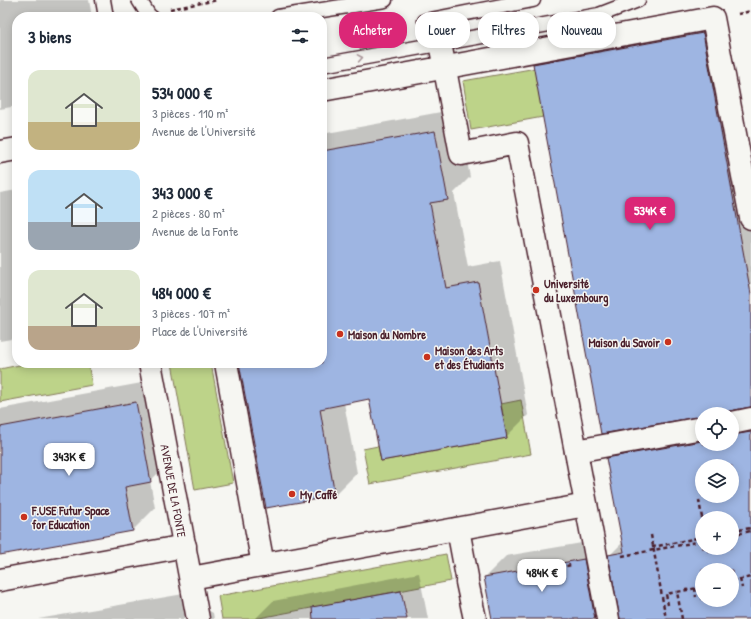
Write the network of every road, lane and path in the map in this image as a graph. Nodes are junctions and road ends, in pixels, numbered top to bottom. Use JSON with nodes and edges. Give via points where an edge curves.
{"nodes":[{"id":1,"x":103,"y":0,"type":"edge"},
{"id":2,"x":139,"y":0,"type":"edge"},
{"id":3,"x":218,"y":0,"type":"edge"},
{"id":4,"x":385,"y":0,"type":"edge"},
{"id":5,"x":533,"y":0,"type":"edge"},
{"id":6,"x":638,"y":0,"type":"edge"},
{"id":7,"x":169,"y":9,"type":"dead end"},
{"id":8,"x":751,"y":11,"type":"edge"},
{"id":9,"x":105,"y":12,"type":"edge"},
{"id":10,"x":146,"y":12,"type":"edge"},
{"id":11,"x":309,"y":12,"type":"edge"},
{"id":12,"x":470,"y":12,"type":"edge"},
{"id":13,"x":723,"y":16,"type":"junction"},
{"id":14,"x":470,"y":38,"type":"edge"},
{"id":15,"x":415,"y":48,"type":"edge"},
{"id":16,"x":441,"y":48,"type":"edge"},
{"id":17,"x":327,"y":64,"type":"edge"},
{"id":18,"x":445,"y":67,"type":"junction"},
{"id":19,"x":327,"y":89,"type":"edge"},
{"id":20,"x":12,"y":150,"type":"edge"},
{"id":21,"x":0,"y":152,"type":"edge"},
{"id":22,"x":751,"y":218,"type":"edge"},
{"id":23,"x":151,"y":368,"type":"edge"},
{"id":24,"x":227,"y":368,"type":"edge"},
{"id":25,"x":751,"y":419,"type":"edge"},
{"id":26,"x":739,"y":422,"type":"edge"},
{"id":27,"x":695,"y":429,"type":"edge"},
{"id":28,"x":576,"y":452,"type":"junction"},
{"id":29,"x":586,"y":505,"type":"junction"},
{"id":30,"x":751,"y":528,"type":"edge"},
{"id":31,"x":458,"y":529,"type":"junction"},
{"id":32,"x":739,"y":530,"type":"edge"},
{"id":33,"x":751,"y":531,"type":"edge"},
{"id":34,"x":739,"y":534,"type":"edge"},
{"id":35,"x":695,"y":538,"type":"edge"},
{"id":36,"x":185,"y":546,"type":"junction"},
{"id":37,"x":653,"y":547,"type":"edge"},
{"id":38,"x":653,"y":547,"type":"edge"},
{"id":39,"x":653,"y":547,"type":"edge"},
{"id":40,"x":653,"y":547,"type":"edge"},
{"id":41,"x":263,"y":565,"type":"junction"},
{"id":42,"x":751,"y":577,"type":"edge"},
{"id":43,"x":191,"y":578,"type":"junction"},
{"id":44,"x":740,"y":579,"type":"joint"},
{"id":45,"x":0,"y":580,"type":"edge"},
{"id":46,"x":695,"y":588,"type":"edge"},
{"id":47,"x":742,"y":588,"type":"dead end"},
{"id":48,"x":677,"y":592,"type":"junction"},
{"id":49,"x":668,"y":605,"type":"dead end"},
{"id":50,"x":198,"y":619,"type":"edge"},
{"id":51,"x":475,"y":619,"type":"edge"},
{"id":52,"x":608,"y":619,"type":"edge"},
{"id":53,"x":666,"y":619,"type":"edge"},
{"id":54,"x":682,"y":619,"type":"edge"}],
"edges":[{"from":1,"to":9,"type":"lane"},
{"from":2,"to":10,"type":"lane"},
{"from":3,"to":7,"type":"path"},
{"from":4,"to":11,"type":"lane"},
{"from":5,"to":12,"type":"lane"},
{"from":6,"to":14,"type":"lane","via":[[599,15]]},
{"from":8,"to":13,"type":"path"},
{"from":13,"to":18,"type":"street"},
{"from":13,"to":22,"type":"street"},
{"from":17,"to":15,"type":"lane","one_way":true},
{"from":16,"to":18,"type":"street"},
{"from":18,"to":19,"type":"street"},
{"from":18,"to":28,"type":"street","via":[[461,154],[517,143]]},
{"from":20,"to":21,"type":"street"},
{"from":23,"to":36,"type":"street","name":"AVENUE DE LA FONTE"},
{"from":24,"to":41,"type":"street"},
{"from":25,"to":26,"type":"street"},
{"from":27,"to":28,"type":"street"},
{"from":28,"to":29,"type":"street"},
{"from":29,"to":31,"type":"street"},
{"from":29,"to":52,"type":"street"},
{"from":30,"to":32,"type":"path"},
{"from":31,"to":41,"type":"street"},
{"from":31,"to":51,"type":"street"},
{"from":33,"to":34,"type":"path"},
{"from":35,"to":37,"type":"path"},
{"from":36,"to":43,"type":"street","name":"AVENUE DE LA FONTE"},
{"from":36,"to":45,"type":"street"},
{"from":38,"to":39,"type":"path","via":[[653,547],[651,535]]},
{"from":40,"to":53,"type":"path"},
{"from":41,"to":43,"type":"street"},
{"from":42,"to":44,"type":"path"},
{"from":43,"to":50,"type":"street","name":"AVENUE DE LA FONTE"},
{"from":44,"to":47,"type":"path"},
{"from":46,"to":48,"type":"path"},
{"from":48,"to":49,"type":"path","via":[[666,594]]},
{"from":48,"to":54,"type":"path"}]}
